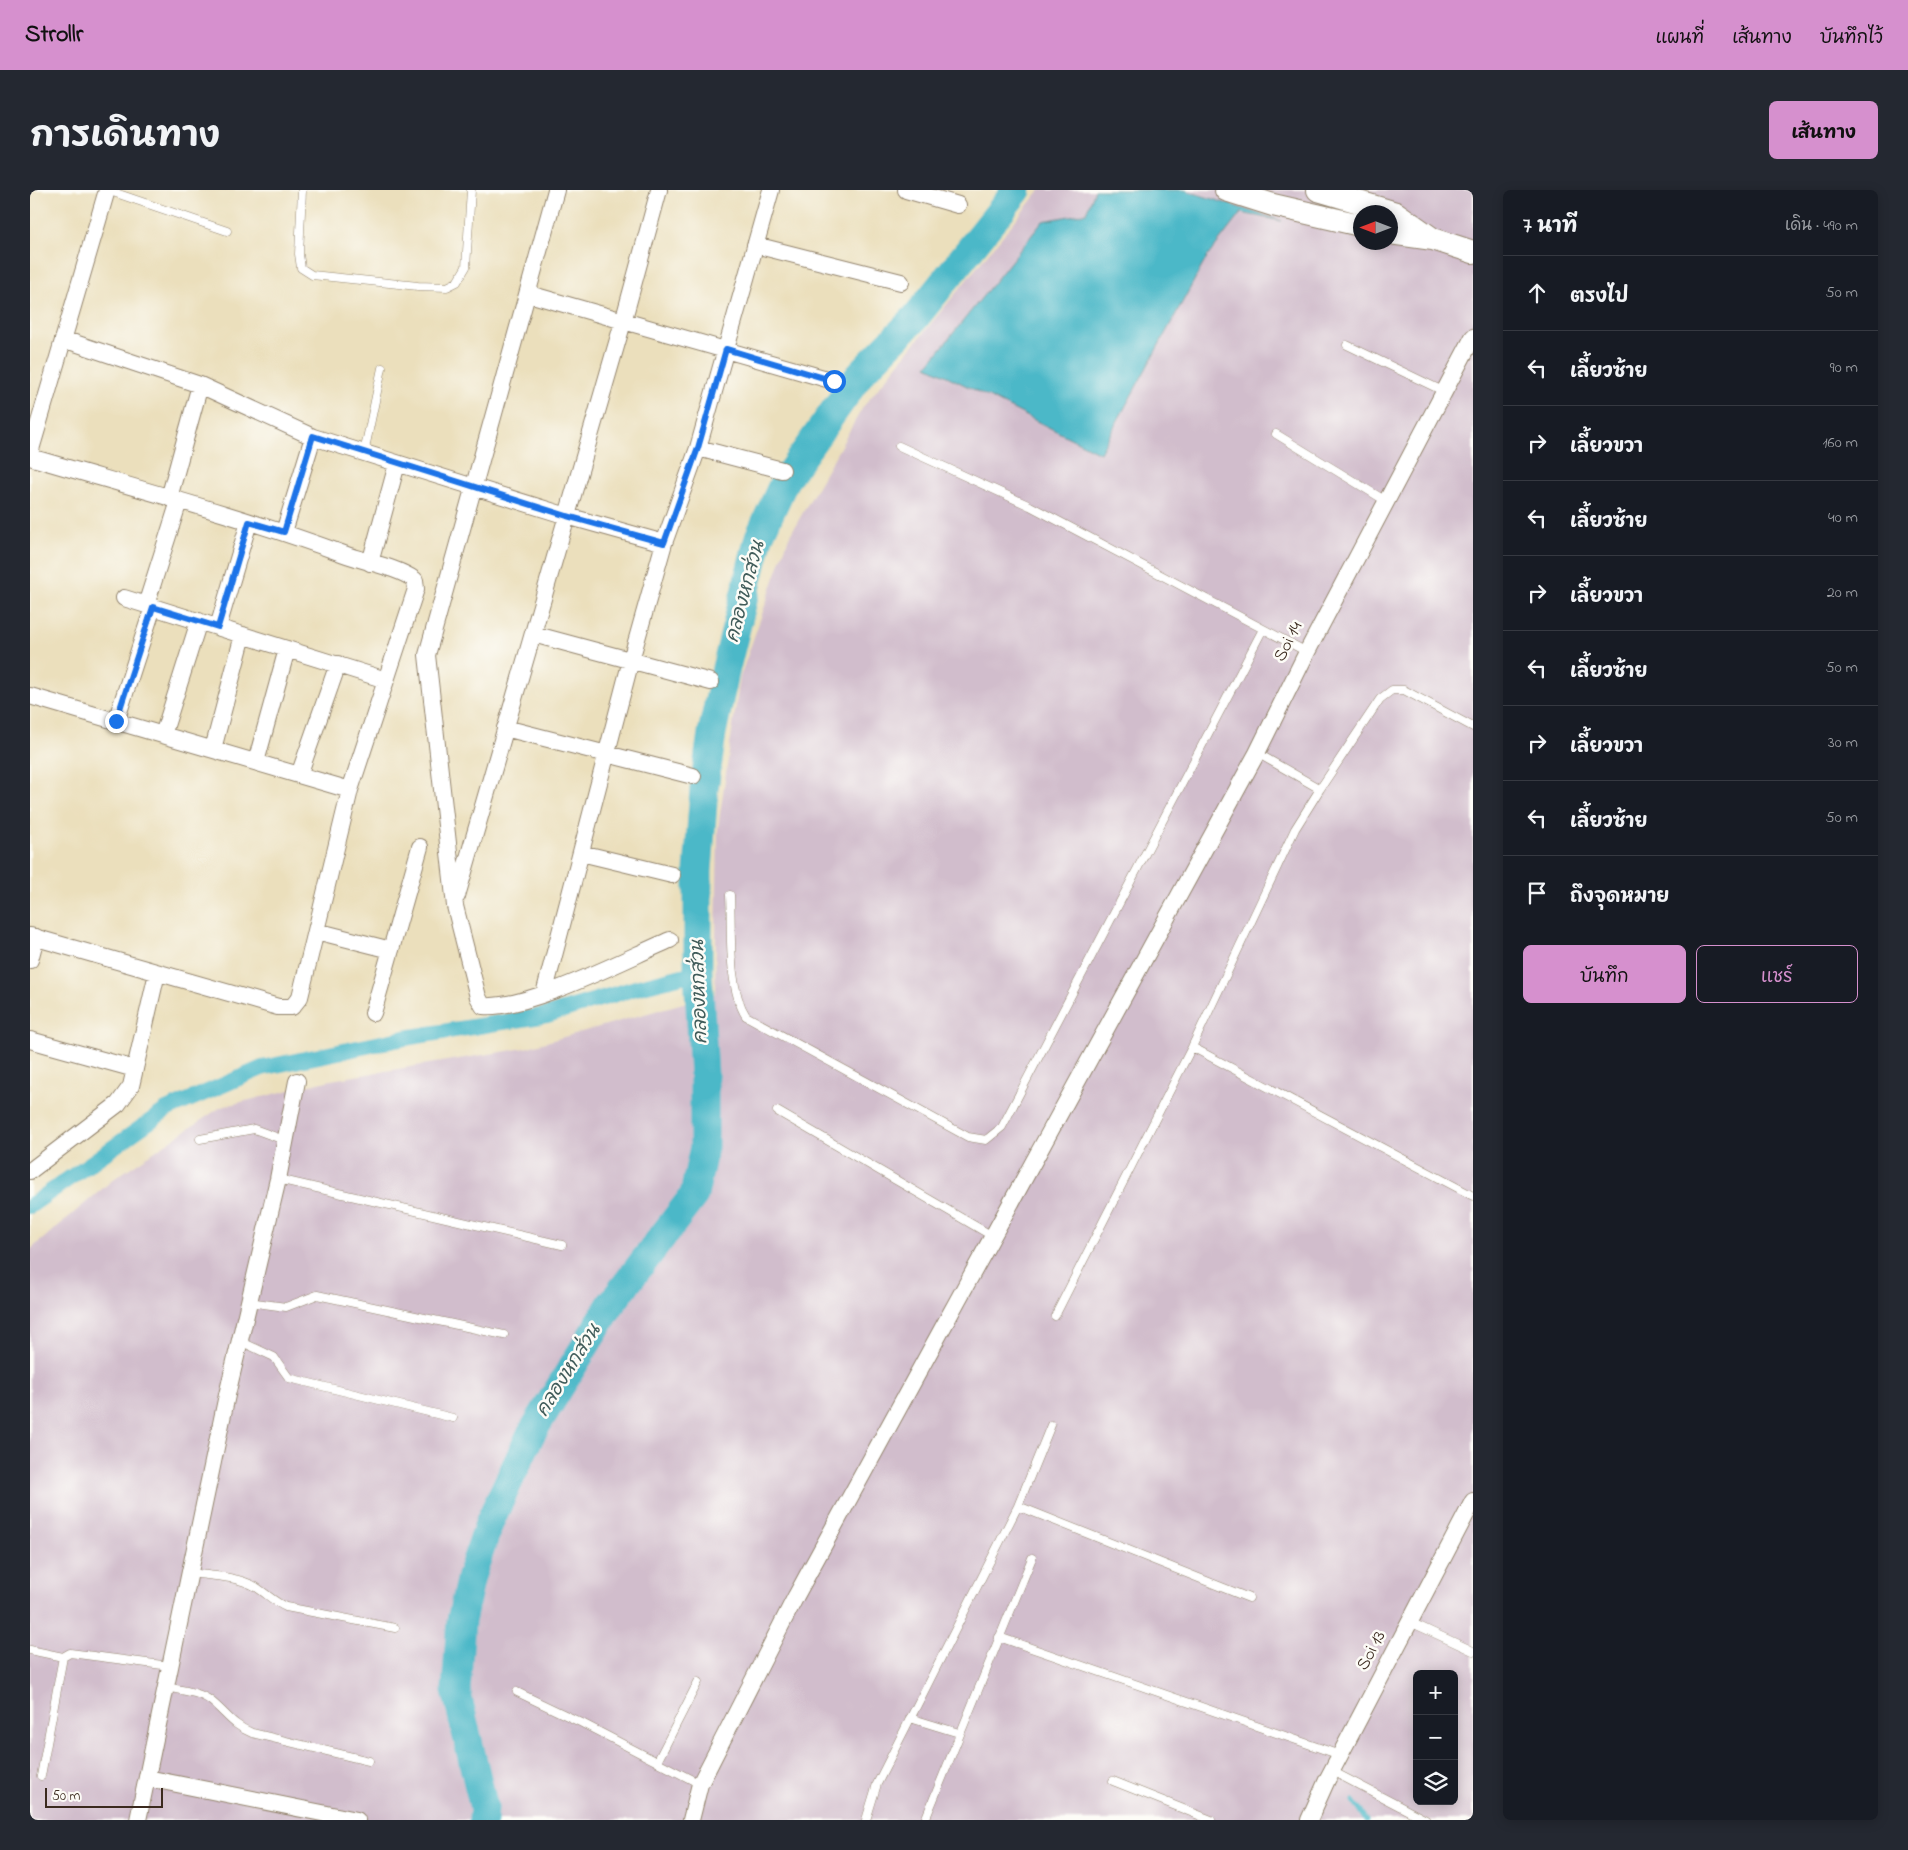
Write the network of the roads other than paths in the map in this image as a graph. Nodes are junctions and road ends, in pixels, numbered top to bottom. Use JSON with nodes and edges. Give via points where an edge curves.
{"nodes":[{"id":1,"x":108,"y":190,"type":"edge"},
{"id":2,"x":302,"y":190,"type":"edge"},
{"id":3,"x":471,"y":190,"type":"edge"},
{"id":4,"x":556,"y":190,"type":"edge"},
{"id":5,"x":659,"y":190,"type":"edge"},
{"id":6,"x":771,"y":190,"type":"edge"},
{"id":7,"x":906,"y":190,"type":"edge"},
{"id":8,"x":1226,"y":190,"type":"edge"},
{"id":9,"x":1318,"y":190,"type":"edge"},
{"id":10,"x":958,"y":205,"type":"dead end"},
{"id":11,"x":1353,"y":224,"type":"edge"},
{"id":12,"x":226,"y":231,"type":"dead end"},
{"id":13,"x":1398,"y":234,"type":"edge"},
{"id":14,"x":1433,"y":239,"type":"junction"},
{"id":15,"x":755,"y":244,"type":"junction"},
{"id":16,"x":1473,"y":252,"type":"edge"},
{"id":17,"x":901,"y":282,"type":"dead end"},
{"id":18,"x":528,"y":294,"type":"junction"},
{"id":19,"x":623,"y":322,"type":"junction"},
{"id":20,"x":1473,"y":337,"type":"edge"},
{"id":21,"x":63,"y":339,"type":"junction"},
{"id":22,"x":1348,"y":345,"type":"dead end"},
{"id":23,"x":726,"y":349,"type":"junction"},
{"id":24,"x":382,"y":368,"type":"dead end"},
{"id":25,"x":834,"y":381,"type":"dead end"},
{"id":26,"x":200,"y":385,"type":"junction"},
{"id":27,"x":1443,"y":391,"type":"junction"},
{"id":28,"x":1276,"y":434,"type":"dead end"},
{"id":29,"x":313,"y":436,"type":"junction"},
{"id":30,"x":899,"y":446,"type":"dead end"},
{"id":31,"x":698,"y":448,"type":"junction"},
{"id":32,"x":30,"y":453,"type":"edge"},
{"id":33,"x":364,"y":453,"type":"junction"},
{"id":34,"x":30,"y":457,"type":"edge"},
{"id":35,"x":398,"y":464,"type":"junction"},
{"id":36,"x":782,"y":470,"type":"dead end"},
{"id":37,"x":475,"y":486,"type":"junction"},
{"id":38,"x":174,"y":500,"type":"junction"},
{"id":39,"x":1386,"y":501,"type":"junction"},
{"id":40,"x":567,"y":516,"type":"junction"},
{"id":41,"x":249,"y":522,"type":"junction"},
{"id":42,"x":284,"y":532,"type":"junction"},
{"id":43,"x":664,"y":543,"type":"junction"},
{"id":44,"x":370,"y":564,"type":"junction"},
{"id":45,"x":124,"y":598,"type":"dead end"},
{"id":46,"x":150,"y":606,"type":"junction"},
{"id":47,"x":199,"y":621,"type":"junction"},
{"id":48,"x":218,"y":627,"type":"junction"},
{"id":49,"x":1263,"y":629,"type":"junction"},
{"id":50,"x":533,"y":634,"type":"junction"},
{"id":51,"x":244,"y":635,"type":"junction"},
{"id":52,"x":288,"y":649,"type":"junction"},
{"id":53,"x":1306,"y":652,"type":"junction"},
{"id":54,"x":631,"y":660,"type":"junction"},
{"id":55,"x":338,"y":664,"type":"junction"},
{"id":56,"x":386,"y":680,"type":"junction"},
{"id":57,"x":711,"y":682,"type":"dead end"},
{"id":58,"x":30,"y":696,"type":"edge"},
{"id":59,"x":116,"y":721,"type":"junction"},
{"id":60,"x":1473,"y":727,"type":"edge"},
{"id":61,"x":505,"y":728,"type":"junction"},
{"id":62,"x":163,"y":735,"type":"junction"},
{"id":63,"x":213,"y":749,"type":"junction"},
{"id":64,"x":1257,"y":753,"type":"junction"},
{"id":65,"x":606,"y":754,"type":"junction"},
{"id":66,"x":256,"y":762,"type":"junction"},
{"id":67,"x":300,"y":775,"type":"junction"},
{"id":68,"x":694,"y":776,"type":"dead end"},
{"id":69,"x":1320,"y":789,"type":"junction"},
{"id":70,"x":350,"y":790,"type":"junction"},
{"id":71,"x":420,"y":847,"type":"dead end"},
{"id":72,"x":581,"y":853,"type":"junction"},
{"id":73,"x":672,"y":875,"type":"dead end"},
{"id":74,"x":730,"y":895,"type":"dead end"},
{"id":75,"x":454,"y":906,"type":"junction"},
{"id":76,"x":316,"y":931,"type":"junction"},
{"id":77,"x":33,"y":936,"type":"edge"},
{"id":78,"x":670,"y":940,"type":"dead end"},
{"id":79,"x":392,"y":950,"type":"junction"},
{"id":80,"x":30,"y":960,"type":"edge"},
{"id":81,"x":158,"y":973,"type":"junction"},
{"id":82,"x":544,"y":994,"type":"junction"},
{"id":83,"x":374,"y":1013,"type":"dead end"},
{"id":84,"x":30,"y":1040,"type":"edge"},
{"id":85,"x":1192,"y":1047,"type":"junction"},
{"id":86,"x":135,"y":1069,"type":"junction"},
{"id":87,"x":297,"y":1081,"type":"dead end"},
{"id":88,"x":777,"y":1111,"type":"dead end"},
{"id":89,"x":200,"y":1138,"type":"dead end"},
{"id":90,"x":284,"y":1140,"type":"junction"},
{"id":91,"x":30,"y":1171,"type":"edge"},
{"id":92,"x":278,"y":1179,"type":"junction"},
{"id":93,"x":1473,"y":1196,"type":"edge"},
{"id":94,"x":994,"y":1237,"type":"junction"},
{"id":95,"x":562,"y":1245,"type":"dead end"},
{"id":96,"x":248,"y":1302,"type":"junction"},
{"id":97,"x":1055,"y":1316,"type":"dead end"},
{"id":98,"x":504,"y":1335,"type":"dead end"},
{"id":99,"x":240,"y":1341,"type":"junction"},
{"id":100,"x":453,"y":1418,"type":"dead end"},
{"id":101,"x":1051,"y":1425,"type":"dead end"},
{"id":102,"x":1473,"y":1501,"type":"edge"},
{"id":103,"x":1018,"y":1506,"type":"junction"},
{"id":104,"x":1032,"y":1558,"type":"dead end"},
{"id":105,"x":190,"y":1573,"type":"junction"},
{"id":106,"x":1249,"y":1598,"type":"dead end"},
{"id":107,"x":1410,"y":1622,"type":"junction"},
{"id":108,"x":395,"y":1628,"type":"dead end"},
{"id":109,"x":999,"y":1637,"type":"junction"},
{"id":110,"x":30,"y":1650,"type":"edge"},
{"id":111,"x":1473,"y":1651,"type":"edge"},
{"id":112,"x":63,"y":1657,"type":"junction"},
{"id":113,"x":170,"y":1666,"type":"junction"},
{"id":114,"x":698,"y":1682,"type":"dead end"},
{"id":115,"x":166,"y":1687,"type":"junction"},
{"id":116,"x":517,"y":1692,"type":"dead end"},
{"id":117,"x":910,"y":1718,"type":"junction"},
{"id":118,"x":960,"y":1733,"type":"junction"},
{"id":119,"x":1340,"y":1755,"type":"junction"},
{"id":120,"x":369,"y":1761,"type":"dead end"},
{"id":121,"x":657,"y":1762,"type":"junction"},
{"id":122,"x":1332,"y":1771,"type":"junction"},
{"id":123,"x":41,"y":1776,"type":"dead end"},
{"id":124,"x":147,"y":1778,"type":"junction"},
{"id":125,"x":1113,"y":1781,"type":"dead end"},
{"id":126,"x":700,"y":1784,"type":"junction"},
{"id":127,"x":301,"y":1814,"type":"edge"},
{"id":128,"x":138,"y":1820,"type":"edge"},
{"id":129,"x":357,"y":1820,"type":"edge"},
{"id":130,"x":691,"y":1820,"type":"edge"},
{"id":131,"x":866,"y":1820,"type":"edge"},
{"id":132,"x":925,"y":1820,"type":"edge"},
{"id":133,"x":1211,"y":1820,"type":"edge"},
{"id":134,"x":1309,"y":1820,"type":"edge"},
{"id":135,"x":1426,"y":1820,"type":"edge"}],
"edges":[{"from":1,"to":12,"type":"lane"},
{"from":1,"to":21,"type":"street"},
{"from":2,"to":3,"type":"lane","via":[[301,268],[312,275],[448,287],[457,282],[466,268]]},
{"from":4,"to":18,"type":"street"},
{"from":5,"to":19,"type":"street"},
{"from":6,"to":15,"type":"street"},
{"from":7,"to":10,"type":"street"},
{"from":8,"to":11,"type":"main road"},
{"from":9,"to":14,"type":"main road","via":[[1396,213]]},
{"from":13,"to":14,"type":"main road"},
{"from":14,"to":16,"type":"main road"},
{"from":15,"to":17,"type":"street"},
{"from":15,"to":23,"type":"street"},
{"from":18,"to":19,"type":"street"},
{"from":18,"to":37,"type":"street"},
{"from":19,"to":23,"type":"street"},
{"from":19,"to":40,"type":"street"},
{"from":20,"to":27,"type":"street","name":"Soi 14"},
{"from":21,"to":26,"type":"street"},
{"from":21,"to":32,"type":"street"},
{"from":22,"to":27,"type":"lane"},
{"from":23,"to":25,"type":"street"},
{"from":23,"to":31,"type":"street"},
{"from":24,"to":33,"type":"lane"},
{"from":26,"to":29,"type":"street"},
{"from":26,"to":38,"type":"street"},
{"from":27,"to":39,"type":"street","name":"Soi 14"},
{"from":28,"to":39,"type":"lane"},
{"from":29,"to":33,"type":"street"},
{"from":29,"to":42,"type":"street"},
{"from":30,"to":49,"type":"lane","via":[[1030,506]]},
{"from":31,"to":36,"type":"street"},
{"from":31,"to":43,"type":"street"},
{"from":33,"to":35,"type":"street"},
{"from":34,"to":38,"type":"street"},
{"from":35,"to":37,"type":"street"},
{"from":35,"to":44,"type":"street"},
{"from":37,"to":40,"type":"street"},
{"from":37,"to":75,"type":"street","via":[[427,655]]},
{"from":38,"to":41,"type":"street"},
{"from":38,"to":46,"type":"street"},
{"from":39,"to":53,"type":"street","name":"Soi 14"},
{"from":40,"to":43,"type":"street"},
{"from":40,"to":50,"type":"street"},
{"from":41,"to":42,"type":"street"},
{"from":41,"to":48,"type":"street"},
{"from":42,"to":44,"type":"street"},
{"from":43,"to":54,"type":"street"},
{"from":44,"to":56,"type":"street","via":[[408,574],[415,580],[416,589]]},
{"from":45,"to":46,"type":"street"},
{"from":46,"to":47,"type":"street"},
{"from":46,"to":59,"type":"street"},
{"from":47,"to":48,"type":"street"},
{"from":47,"to":62,"type":"street"},
{"from":48,"to":51,"type":"street"},
{"from":49,"to":53,"type":"lane"},
{"from":49,"to":74,"type":"lane","via":[[1002,1127],[986,1140],[968,1137],[746,1016],[739,1006],[735,989]]},
{"from":50,"to":54,"type":"street"},
{"from":50,"to":61,"type":"street"},
{"from":51,"to":52,"type":"street"},
{"from":51,"to":63,"type":"street"},
{"from":52,"to":55,"type":"street"},
{"from":52,"to":66,"type":"street"},
{"from":53,"to":64,"type":"street","name":"Soi 14"},
{"from":54,"to":57,"type":"street"},
{"from":54,"to":65,"type":"street"},
{"from":55,"to":56,"type":"street"},
{"from":55,"to":67,"type":"street"},
{"from":56,"to":70,"type":"street"},
{"from":58,"to":59,"type":"street"},
{"from":59,"to":62,"type":"street"},
{"from":60,"to":69,"type":"lane","via":[[1404,690],[1392,690],[1380,698]]},
{"from":61,"to":65,"type":"street"},
{"from":61,"to":75,"type":"street"},
{"from":62,"to":63,"type":"street"},
{"from":63,"to":66,"type":"street"},
{"from":64,"to":69,"type":"lane"},
{"from":64,"to":94,"type":"street","name":"Soi 14"},
{"from":65,"to":68,"type":"street"},
{"from":65,"to":72,"type":"street"},
{"from":66,"to":67,"type":"street"},
{"from":67,"to":70,"type":"street"},
{"from":69,"to":85,"type":"lane","via":[[1295,829]]},
{"from":70,"to":76,"type":"street"},
{"from":71,"to":79,"type":"street"},
{"from":72,"to":73,"type":"street"},
{"from":72,"to":82,"type":"street"},
{"from":75,"to":82,"type":"street","via":[[483,1006],[494,1007]]},
{"from":76,"to":79,"type":"street"},
{"from":76,"to":81,"type":"street","via":[[300,997],[292,1007],[278,1007]]},
{"from":77,"to":80,"type":"street"},
{"from":77,"to":81,"type":"street"},
{"from":78,"to":82,"type":"street"},
{"from":79,"to":83,"type":"street"},
{"from":81,"to":86,"type":"street"},
{"from":84,"to":86,"type":"street"},
{"from":85,"to":93,"type":"lane"},
{"from":85,"to":97,"type":"lane"},
{"from":86,"to":91,"type":"street","via":[[131,1086],[118,1104]]},
{"from":87,"to":90,"type":"street"},
{"from":88,"to":94,"type":"lane"},
{"from":89,"to":90,"type":"lane","via":[[254,1129]]},
{"from":90,"to":92,"type":"street"},
{"from":92,"to":95,"type":"lane"},
{"from":92,"to":96,"type":"street"},
{"from":94,"to":126,"type":"street","name":"Soi 14","via":[[796,1596]]},
{"from":96,"to":98,"type":"lane","via":[[286,1307],[317,1295]]},
{"from":96,"to":99,"type":"street"},
{"from":99,"to":100,"type":"lane","via":[[274,1357],[288,1378]]},
{"from":99,"to":105,"type":"street"},
{"from":101,"to":103,"type":"lane"},
{"from":102,"to":107,"type":"street","name":"Soi 13"},
{"from":103,"to":106,"type":"lane"},
{"from":103,"to":117,"type":"lane"},
{"from":104,"to":109,"type":"lane"},
{"from":105,"to":108,"type":"lane","via":[[256,1587],[272,1601],[286,1606]]},
{"from":105,"to":113,"type":"street"},
{"from":107,"to":111,"type":"lane"},
{"from":107,"to":119,"type":"street","name":"Soi 13"},
{"from":109,"to":118,"type":"lane"},
{"from":109,"to":119,"type":"lane"},
{"from":110,"to":112,"type":"lane"},
{"from":112,"to":113,"type":"lane","via":[[70,1653]]},
{"from":112,"to":123,"type":"lane"},
{"from":113,"to":115,"type":"street"},
{"from":114,"to":121,"type":"lane"},
{"from":115,"to":120,"type":"lane","via":[[211,1701],[237,1727],[252,1733]]},
{"from":115,"to":124,"type":"street"},
{"from":116,"to":121,"type":"lane"},
{"from":117,"to":118,"type":"lane"},
{"from":117,"to":131,"type":"lane","via":[[877,1784]]},
{"from":118,"to":132,"type":"lane"},
{"from":119,"to":122,"type":"street","name":"Soi 13"},
{"from":121,"to":126,"type":"lane"},
{"from":122,"to":134,"type":"street","name":"Soi 13"},
{"from":122,"to":135,"type":"lane"},
{"from":124,"to":127,"type":"street"},
{"from":124,"to":128,"type":"street"},
{"from":125,"to":133,"type":"lane"},
{"from":126,"to":130,"type":"street","name":"Soi 14"},
{"from":127,"to":129,"type":"street"}]}
